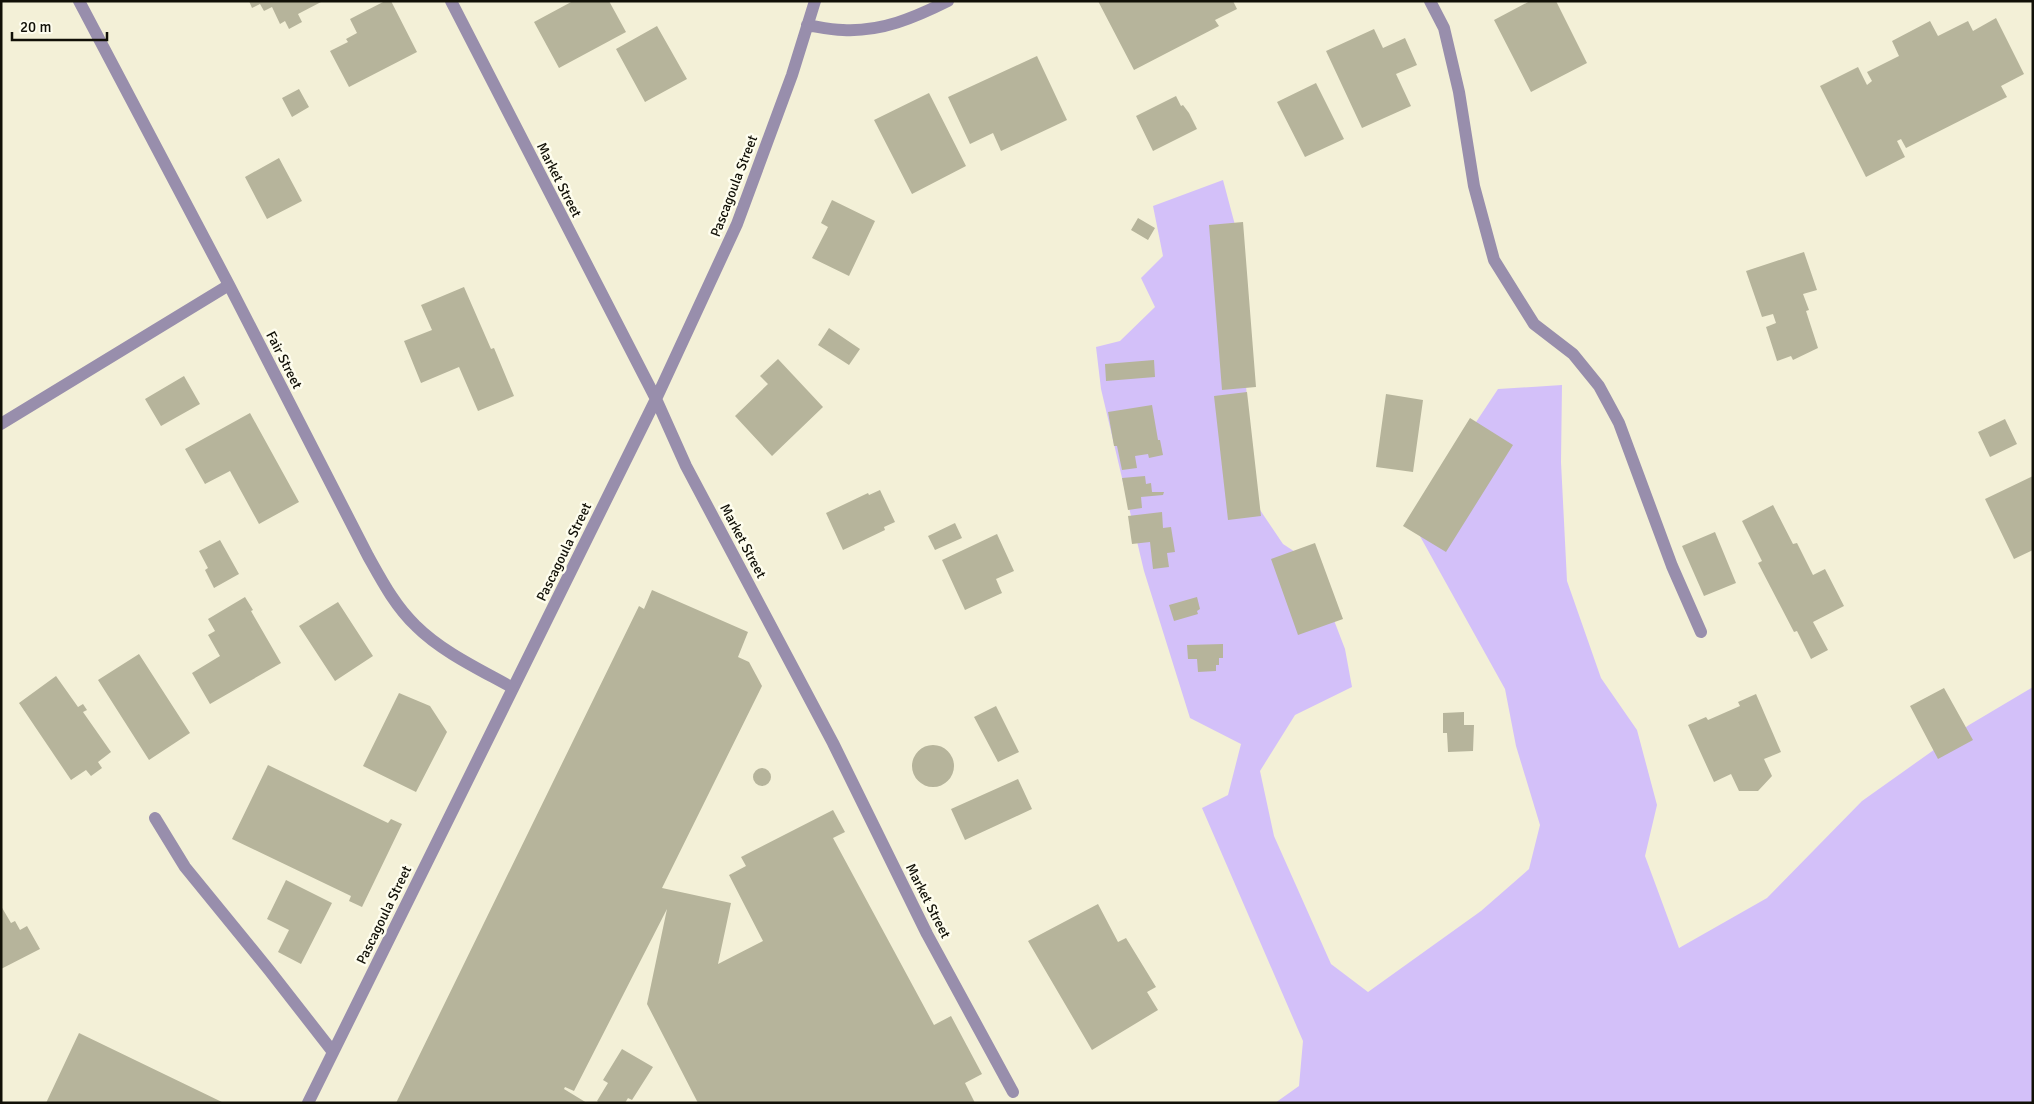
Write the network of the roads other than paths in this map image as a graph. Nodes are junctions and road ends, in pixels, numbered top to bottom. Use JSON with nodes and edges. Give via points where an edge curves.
{"nodes":[{"id":1,"x":79,"y":1,"type":"edge"},
{"id":2,"x":451,"y":1,"type":"edge"},
{"id":3,"x":815,"y":1,"type":"edge"},
{"id":4,"x":948,"y":1,"type":"edge"},
{"id":5,"x":1430,"y":1,"type":"edge"},
{"id":6,"x":808,"y":25,"type":"junction"},
{"id":7,"x":228,"y":285,"type":"junction"},
{"id":8,"x":656,"y":399,"type":"junction"},
{"id":9,"x":1,"y":424,"type":"edge"},
{"id":10,"x":1701,"y":632,"type":"dead end"},
{"id":11,"x":513,"y":688,"type":"junction"},
{"id":12,"x":155,"y":818,"type":"dead end"},
{"id":13,"x":333,"y":1052,"type":"junction"},
{"id":14,"x":1013,"y":1092,"type":"dead end"},
{"id":15,"x":308,"y":1103,"type":"edge"}],
"edges":[{"from":1,"to":7,"type":"street","name":"Fair Street"},
{"from":2,"to":8,"type":"street","name":"Market Street"},
{"from":3,"to":6,"type":"street","name":"Pascagoula Street"},
{"from":4,"to":6,"type":"street","via":[[916,17],[880,28],[843,30]]},
{"from":5,"to":10,"type":"street","via":[[1444,28],[1459,92],[1474,186],[1494,260],[1534,324],[1573,354],[1603,393],[1619,423],[1672,566]]},
{"from":6,"to":8,"type":"street","name":"Pascagoula Street","via":[[737,224]]},
{"from":7,"to":9,"type":"street"},
{"from":7,"to":11,"type":"street","name":"Fair Street","via":[[392,597],[416,627],[457,657]]},
{"from":8,"to":11,"type":"street","name":"Pascagoula Street"},
{"from":8,"to":14,"type":"street","name":"Market Street","via":[[686,466],[833,742],[927,934]]},
{"from":11,"to":13,"type":"street","name":"Pascagoula Street"},
{"from":12,"to":13,"type":"street","via":[[185,867]]},
{"from":13,"to":15,"type":"street","name":"Pascagoula Street"}]}
